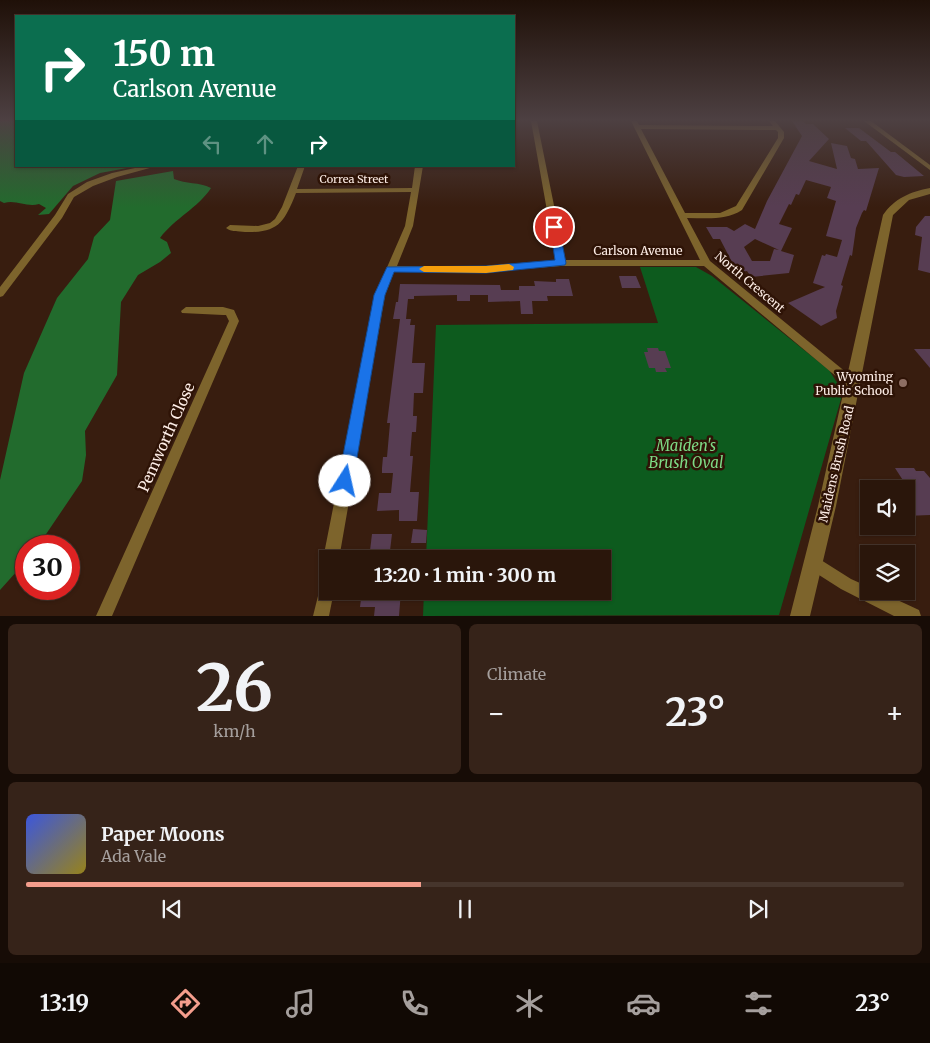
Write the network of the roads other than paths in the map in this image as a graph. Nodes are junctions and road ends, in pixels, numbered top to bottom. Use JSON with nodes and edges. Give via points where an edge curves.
{"nodes":[{"id":1,"x":539,"y":150,"type":"edge"},
{"id":2,"x":649,"y":150,"type":"edge"},
{"id":3,"x":774,"y":150,"type":"edge"},
{"id":4,"x":906,"y":150,"type":"edge"},
{"id":5,"x":150,"y":167,"type":"edge"},
{"id":6,"x":302,"y":167,"type":"edge"},
{"id":7,"x":419,"y":167,"type":"edge"},
{"id":8,"x":930,"y":168,"type":"edge"},
{"id":9,"x":416,"y":190,"type":"junction"},
{"id":10,"x":291,"y":191,"type":"junction"},
{"id":11,"x":930,"y":191,"type":"edge"},
{"id":12,"x":682,"y":216,"type":"junction"},
{"id":13,"x":230,"y":228,"type":"dead end"},
{"id":14,"x":561,"y":263,"type":"junction"},
{"id":15,"x":706,"y":263,"type":"junction"},
{"id":16,"x":390,"y":269,"type":"junction"},
{"id":17,"x":0,"y":294,"type":"edge"},
{"id":18,"x":186,"y":311,"type":"dead end"},
{"id":19,"x":854,"y":384,"type":"junction"},
{"id":20,"x":334,"y":550,"type":"edge"},
{"id":21,"x":813,"y":564,"type":"junction"},
{"id":22,"x":324,"y":600,"type":"edge"},
{"id":23,"x":104,"y":616,"type":"edge"},
{"id":24,"x":321,"y":616,"type":"edge"},
{"id":25,"x":800,"y":616,"type":"edge"},
{"id":26,"x":913,"y":616,"type":"edge"}],
"edges":[{"from":1,"to":14,"type":"street"},
{"from":2,"to":12,"type":"street","name":"North Crescent"},
{"from":3,"to":12,"type":"street","via":[[734,212]]},
{"from":4,"to":8,"type":"street"},
{"from":5,"to":17,"type":"street","via":[[90,184],[71,196]]},
{"from":6,"to":10,"type":"street"},
{"from":7,"to":9,"type":"street"},
{"from":9,"to":10,"type":"street","name":"Correa Street"},
{"from":9,"to":16,"type":"street","via":[[409,226]]},
{"from":10,"to":13,"type":"street","via":[[280,218],[272,226]]},
{"from":11,"to":19,"type":"street","name":"Maidens Brush Road","via":[[898,202],[888,215]]},
{"from":12,"to":15,"type":"street","name":"North Crescent"},
{"from":14,"to":15,"type":"street","name":"Carlson Avenue"},
{"from":14,"to":16,"type":"street","name":"Carlson Avenue","via":[[486,269]]},
{"from":15,"to":19,"type":"street","name":"North Crescent"},
{"from":16,"to":20,"type":"street","via":[[375,319]]},
{"from":18,"to":23,"type":"street","name":"Pemworth Close","via":[[223,311],[230,313],[234,321]]},
{"from":19,"to":21,"type":"street","name":"Maidens Brush Road"},
{"from":21,"to":25,"type":"street","name":"Maidens Brush Road"},
{"from":21,"to":26,"type":"street","via":[[846,584]]},
{"from":22,"to":24,"type":"street"}]}
